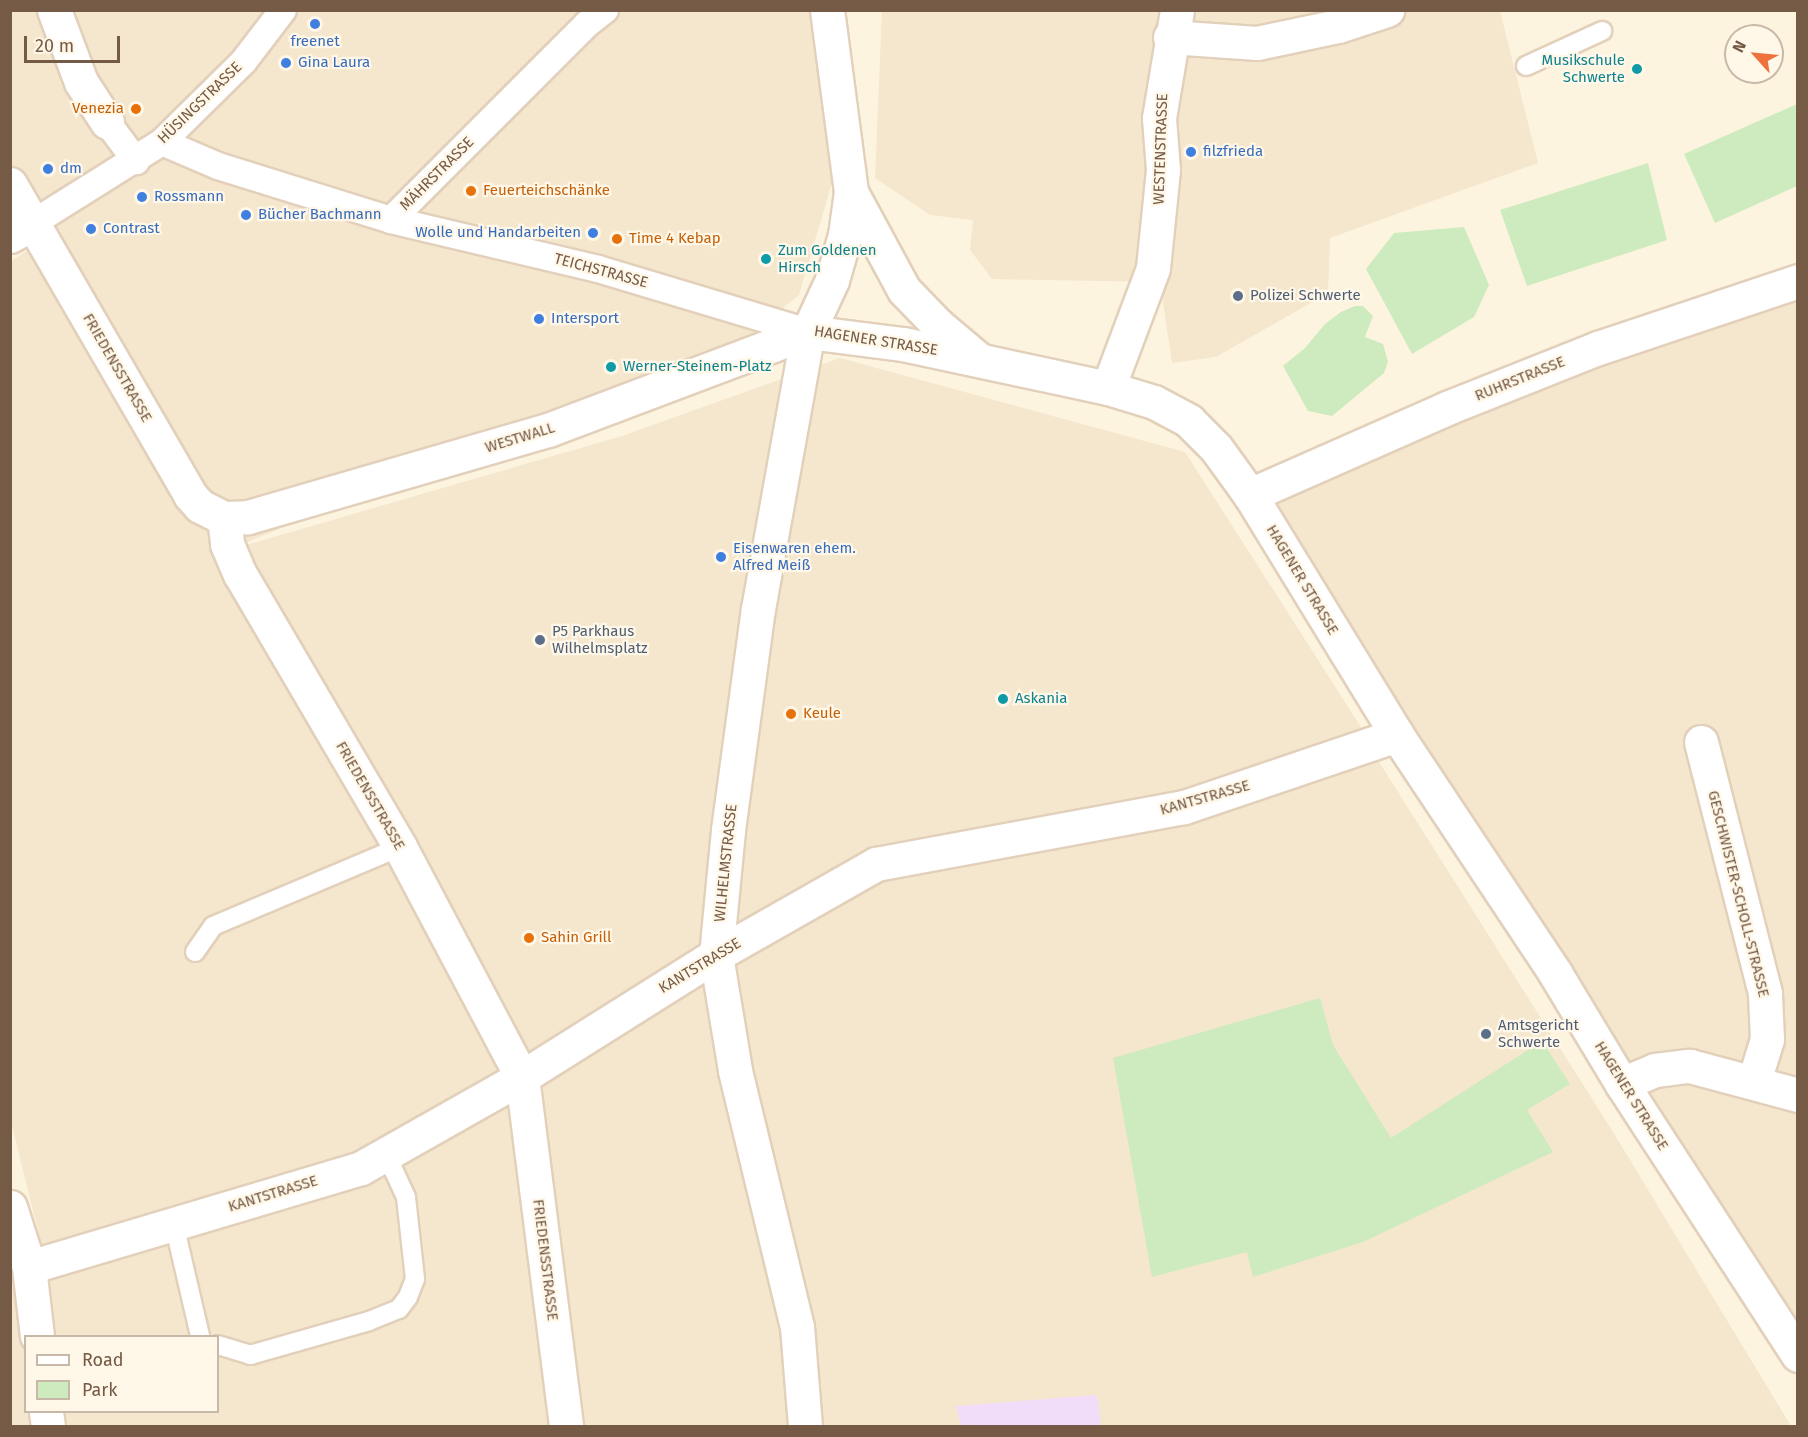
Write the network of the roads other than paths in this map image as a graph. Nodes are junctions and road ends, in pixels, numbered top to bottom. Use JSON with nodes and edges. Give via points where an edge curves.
{"nodes":[{"id":1,"x":54,"y":10,"type":"edge"},
{"id":2,"x":283,"y":10,"type":"edge"},
{"id":3,"x":605,"y":10,"type":"edge"},
{"id":4,"x":827,"y":10,"type":"edge"},
{"id":5,"x":1387,"y":10,"type":"edge"},
{"id":6,"x":1174,"y":24,"type":"edge"},
{"id":7,"x":1602,"y":31,"type":"dead end"},
{"id":8,"x":1526,"y":66,"type":"dead end"},
{"id":9,"x":107,"y":122,"type":"joint"},
{"id":10,"x":162,"y":142,"type":"junction"},
{"id":11,"x":136,"y":161,"type":"junction"},
{"id":12,"x":10,"y":184,"type":"edge"},
{"id":13,"x":851,"y":192,"type":"junction"},
{"id":14,"x":391,"y":219,"type":"junction"},
{"id":15,"x":22,"y":230,"type":"edge"},
{"id":16,"x":1797,"y":281,"type":"edge"},
{"id":17,"x":808,"y":332,"type":"junction"},
{"id":18,"x":977,"y":358,"type":"junction"},
{"id":19,"x":1108,"y":388,"type":"junction"},
{"id":20,"x":1250,"y":495,"type":"junction"},
{"id":21,"x":224,"y":518,"type":"junction"},
{"id":22,"x":1396,"y":735,"type":"junction"},
{"id":23,"x":1701,"y":742,"type":"dead end"},
{"id":24,"x":400,"y":847,"type":"junction"},
{"id":25,"x":195,"y":952,"type":"dead end"},
{"id":26,"x":716,"y":955,"type":"junction"},
{"id":27,"x":522,"y":1077,"type":"junction"},
{"id":28,"x":1754,"y":1081,"type":"junction"},
{"id":29,"x":1623,"y":1084,"type":"junction"},
{"id":30,"x":1797,"y":1095,"type":"edge"},
{"id":31,"x":386,"y":1154,"type":"junction"},
{"id":32,"x":10,"y":1207,"type":"edge"},
{"id":33,"x":174,"y":1224,"type":"junction"},
{"id":34,"x":28,"y":1268,"type":"junction"},
{"id":35,"x":37,"y":1335,"type":"edge"},
{"id":36,"x":200,"y":1335,"type":"edge"},
{"id":37,"x":219,"y":1345,"type":"edge"},
{"id":38,"x":1796,"y":1348,"type":"edge"},
{"id":39,"x":566,"y":1426,"type":"edge"},
{"id":40,"x":805,"y":1426,"type":"edge"}],
"edges":[{"from":1,"to":9,"type":"street","via":[[81,82]]},
{"from":2,"to":10,"type":"street","name":"HÜSINGSTRASSE","via":[[244,61]]},
{"from":3,"to":14,"type":"street","name":"MÄHRSTRASSE"},
{"from":4,"to":13,"type":"street","name":"HAGENER STRASSE"},
{"from":5,"to":6,"type":"street","via":[[1338,26],[1257,43]]},
{"from":6,"to":19,"type":"street","name":"WESTENSTRASSE","via":[[1159,118],[1163,170],[1153,268]]},
{"from":7,"to":8,"type":"lane"},
{"from":9,"to":11,"type":"street"},
{"from":10,"to":11,"type":"street","name":"HÜSINGSTRASSE"},
{"from":10,"to":14,"type":"street","name":"MÄHRSTRASSE","via":[[218,166]]},
{"from":11,"to":15,"type":"street","name":"HÜSINGSTRASSE"},
{"from":12,"to":15,"type":"street","name":"FRIEDENSSTRASSE"},
{"from":13,"to":17,"type":"street","name":"HAGENER STRASSE","via":[[845,235],[832,280]]},
{"from":13,"to":18,"type":"street","via":[[904,290]]},
{"from":14,"to":17,"type":"street","name":"TEICHSTRASSE","via":[[598,269]]},
{"from":15,"to":21,"type":"street","name":"FRIEDENSSTRASSE","via":[[190,495],[200,506]]},
{"from":16,"to":20,"type":"street","name":"RUHRSTRASSE","via":[[1587,352],[1447,408]]},
{"from":17,"to":18,"type":"street","name":"HAGENER STRASSE"},
{"from":17,"to":21,"type":"street","name":"WESTWALL","via":[[548,430],[248,517]]},
{"from":17,"to":26,"type":"street","name":"WILHELMSTRASSE","via":[[758,609]]},
{"from":18,"to":19,"type":"street","name":"HAGENER STRASSE"},
{"from":19,"to":20,"type":"street","name":"HAGENER STRASSE","via":[[1154,402],[1189,421],[1216,448]]},
{"from":20,"to":22,"type":"street","name":"HAGENER STRASSE"},
{"from":21,"to":24,"type":"street","name":"FRIEDENSSTRASSE","via":[[227,544],[240,574]]},
{"from":22,"to":26,"type":"street","name":"KANTSTRASSE","via":[[1184,807],[876,864]]},
{"from":22,"to":29,"type":"street","name":"HAGENER STRASSE","via":[[1555,973]]},
{"from":23,"to":28,"type":"street","name":"GESCHWISTER-SCHOLL-STRASSE","via":[[1765,994],[1767,1039]]},
{"from":24,"to":25,"type":"lane","via":[[213,926]]},
{"from":24,"to":27,"type":"street","name":"FRIEDENSSTRASSE"},
{"from":26,"to":27,"type":"street","name":"KANTSTRASSE"},
{"from":26,"to":40,"type":"street","name":"WILHELMSTRASSE","via":[[735,1071],[797,1327]]},
{"from":27,"to":31,"type":"street","name":"KANTSTRASSE"},
{"from":27,"to":39,"type":"street","name":"FRIEDENSSTRASSE"},
{"from":28,"to":29,"type":"street","via":[[1690,1066],[1654,1070]]},
{"from":28,"to":30,"type":"street"},
{"from":29,"to":38,"type":"street","name":"HAGENER STRASSE"},
{"from":31,"to":33,"type":"street","name":"KANTSTRASSE","via":[[361,1168]]},
{"from":31,"to":37,"type":"lane","via":[[406,1197],[415,1279],[399,1309],[250,1355]]},
{"from":32,"to":34,"type":"street"},
{"from":33,"to":34,"type":"street","name":"KANTSTRASSE"},
{"from":33,"to":36,"type":"lane"},
{"from":34,"to":35,"type":"street"}]}
